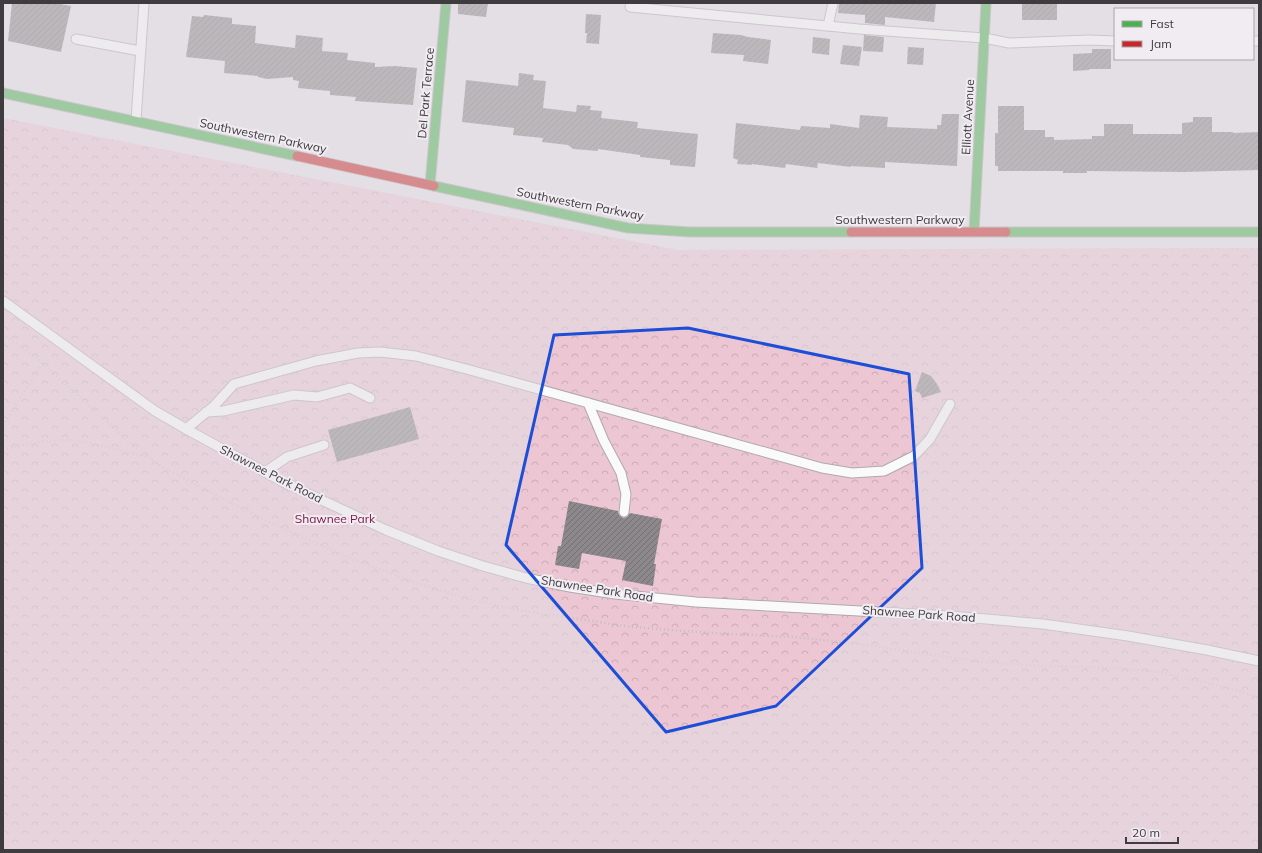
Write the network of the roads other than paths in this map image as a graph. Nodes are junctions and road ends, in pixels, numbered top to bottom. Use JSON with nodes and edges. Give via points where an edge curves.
{"nodes":[{"id":1,"x":144,"y":3,"type":"edge"},
{"id":2,"x":446,"y":3,"type":"edge"},
{"id":3,"x":833,"y":3,"type":"edge"},
{"id":4,"x":986,"y":3,"type":"edge"},
{"id":5,"x":630,"y":7,"type":"dead end"},
{"id":6,"x":828,"y":26,"type":"junction"},
{"id":7,"x":984,"y":38,"type":"junction"},
{"id":8,"x":76,"y":39,"type":"dead end"},
{"id":9,"x":1114,"y":41,"type":"edge"},
{"id":10,"x":140,"y":51,"type":"junction"},
{"id":11,"x":3,"y":93,"type":"edge"},
{"id":12,"x":136,"y":120,"type":"junction"},
{"id":13,"x":430,"y":185,"type":"junction"},
{"id":14,"x":974,"y":232,"type":"junction"},
{"id":15,"x":1259,"y":232,"type":"edge"},
{"id":16,"x":3,"y":301,"type":"edge"},
{"id":17,"x":370,"y":398,"type":"dead end"},
{"id":18,"x":588,"y":403,"type":"junction"},
{"id":19,"x":950,"y":404,"type":"dead end"},
{"id":20,"x":206,"y":412,"type":"junction"},
{"id":21,"x":186,"y":429,"type":"junction"},
{"id":22,"x":324,"y":446,"type":"dead end"},
{"id":23,"x":265,"y":472,"type":"junction"},
{"id":24,"x":624,"y":512,"type":"dead end"},
{"id":25,"x":1259,"y":661,"type":"edge"}],
"edges":[{"from":1,"to":10,"type":"lane"},
{"from":2,"to":13,"type":"street","name":"Del Park Terrace"},
{"from":3,"to":6,"type":"lane"},
{"from":4,"to":7,"type":"street","name":"Elliott Avenue"},
{"from":5,"to":6,"type":"lane"},
{"from":6,"to":7,"type":"lane"},
{"from":7,"to":9,"type":"lane","via":[[1009,43]]},
{"from":7,"to":14,"type":"street","name":"Elliott Avenue"},
{"from":8,"to":10,"type":"lane"},
{"from":10,"to":12,"type":"lane"},
{"from":11,"to":12,"type":"street","name":"Southwestern Parkway"},
{"from":12,"to":13,"type":"street","name":"Southwestern Parkway"},
{"from":13,"to":14,"type":"street","name":"Southwestern Parkway","via":[[628,228],[659,231]]},
{"from":14,"to":15,"type":"street","name":"Southwestern Parkway"},
{"from":16,"to":21,"type":"lane","name":"Shawnee Park Road","via":[[155,411]]},
{"from":17,"to":20,"type":"lane","via":[[350,388],[317,398],[294,396],[223,411]]},
{"from":18,"to":19,"type":"lane","via":[[822,468],[852,473],[884,471],[914,456],[930,439]]},
{"from":18,"to":20,"type":"lane","via":[[424,358],[380,352],[358,353],[316,361],[234,384]]},
{"from":18,"to":24,"type":"lane","via":[[621,473],[626,494]]},
{"from":20,"to":21,"type":"lane"},
{"from":21,"to":23,"type":"lane","name":"Shawnee Park Road"},
{"from":22,"to":23,"type":"lane","via":[[287,457]]},
{"from":23,"to":25,"type":"lane","name":"Shawnee Park Road","via":[[386,530],[438,551],[526,578],[570,587],[696,602],[951,616],[1043,624],[1207,650]]}]}
